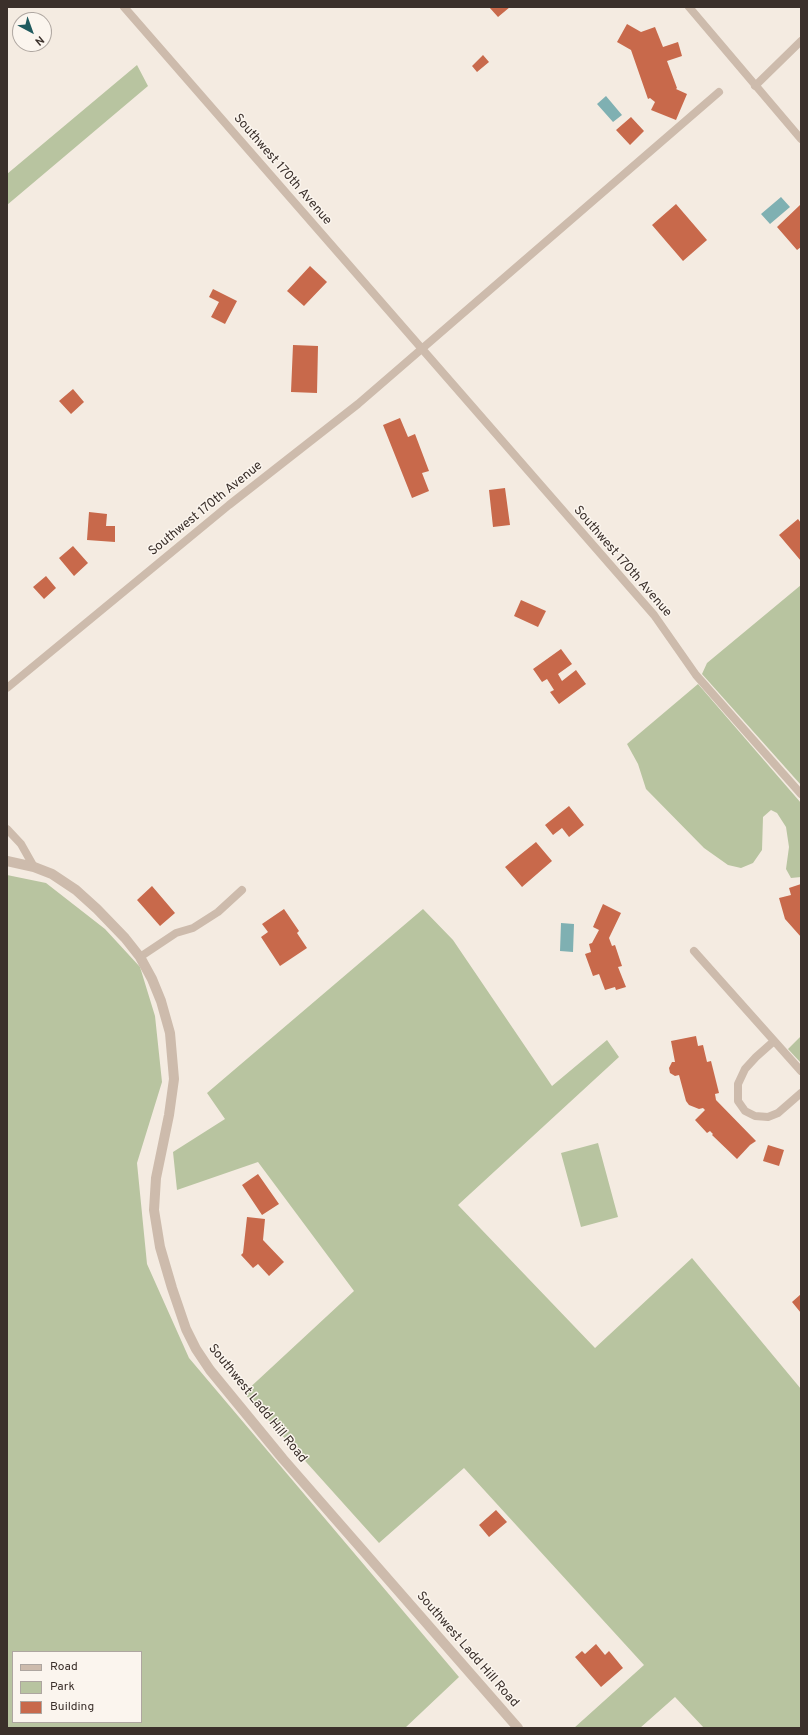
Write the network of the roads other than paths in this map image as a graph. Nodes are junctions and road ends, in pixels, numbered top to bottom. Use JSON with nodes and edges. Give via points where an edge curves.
{"nodes":[{"id":1,"x":124,"y":7,"type":"edge"},
{"id":2,"x":688,"y":7,"type":"edge"},
{"id":3,"x":801,"y":41,"type":"edge"},
{"id":4,"x":755,"y":86,"type":"junction"},
{"id":5,"x":719,"y":92,"type":"dead end"},
{"id":6,"x":801,"y":139,"type":"edge"},
{"id":7,"x":421,"y":349,"type":"junction"},
{"id":8,"x":7,"y":688,"type":"edge"},
{"id":9,"x":801,"y":794,"type":"edge"},
{"id":10,"x":7,"y":829,"type":"edge"},
{"id":11,"x":7,"y":861,"type":"edge"},
{"id":12,"x":34,"y":867,"type":"junction"},
{"id":13,"x":242,"y":890,"type":"dead end"},
{"id":14,"x":694,"y":951,"type":"dead end"},
{"id":15,"x":140,"y":957,"type":"junction"},
{"id":16,"x":774,"y":1041,"type":"junction"},
{"id":17,"x":801,"y":1071,"type":"edge"},
{"id":18,"x":801,"y":1093,"type":"edge"},
{"id":19,"x":518,"y":1728,"type":"edge"}],
"edges":[{"from":1,"to":7,"type":"lane","name":"Southwest 170th Avenue"},
{"from":2,"to":4,"type":"lane"},
{"from":3,"to":4,"type":"lane"},
{"from":4,"to":6,"type":"lane"},
{"from":5,"to":7,"type":"lane"},
{"from":7,"to":8,"type":"lane","name":"Southwest 170th Avenue","via":[[358,404],[229,505]]},
{"from":7,"to":9,"type":"lane","name":"Southwest 170th Avenue","via":[[654,615],[696,675]]},
{"from":10,"to":12,"type":"lane","via":[[21,844]]},
{"from":11,"to":12,"type":"street","name":"Southwest Ladd Hill Road"},
{"from":12,"to":15,"type":"street","name":"Southwest Ladd Hill Road","via":[[52,874],[76,890],[113,924]]},
{"from":13,"to":15,"type":"lane","via":[[218,912],[193,928],[176,933]]},
{"from":14,"to":16,"type":"lane"},
{"from":15,"to":19,"type":"street","name":"Southwest Ladd Hill Road","via":[[161,1001],[172,1045],[173,1091],[157,1172],[154,1210],[164,1264],[186,1329],[210,1370],[283,1459]]},
{"from":16,"to":17,"type":"lane"},
{"from":16,"to":18,"type":"lane","via":[[745,1069],[738,1084],[738,1101],[745,1111],[755,1116],[768,1117],[778,1113]]}]}
